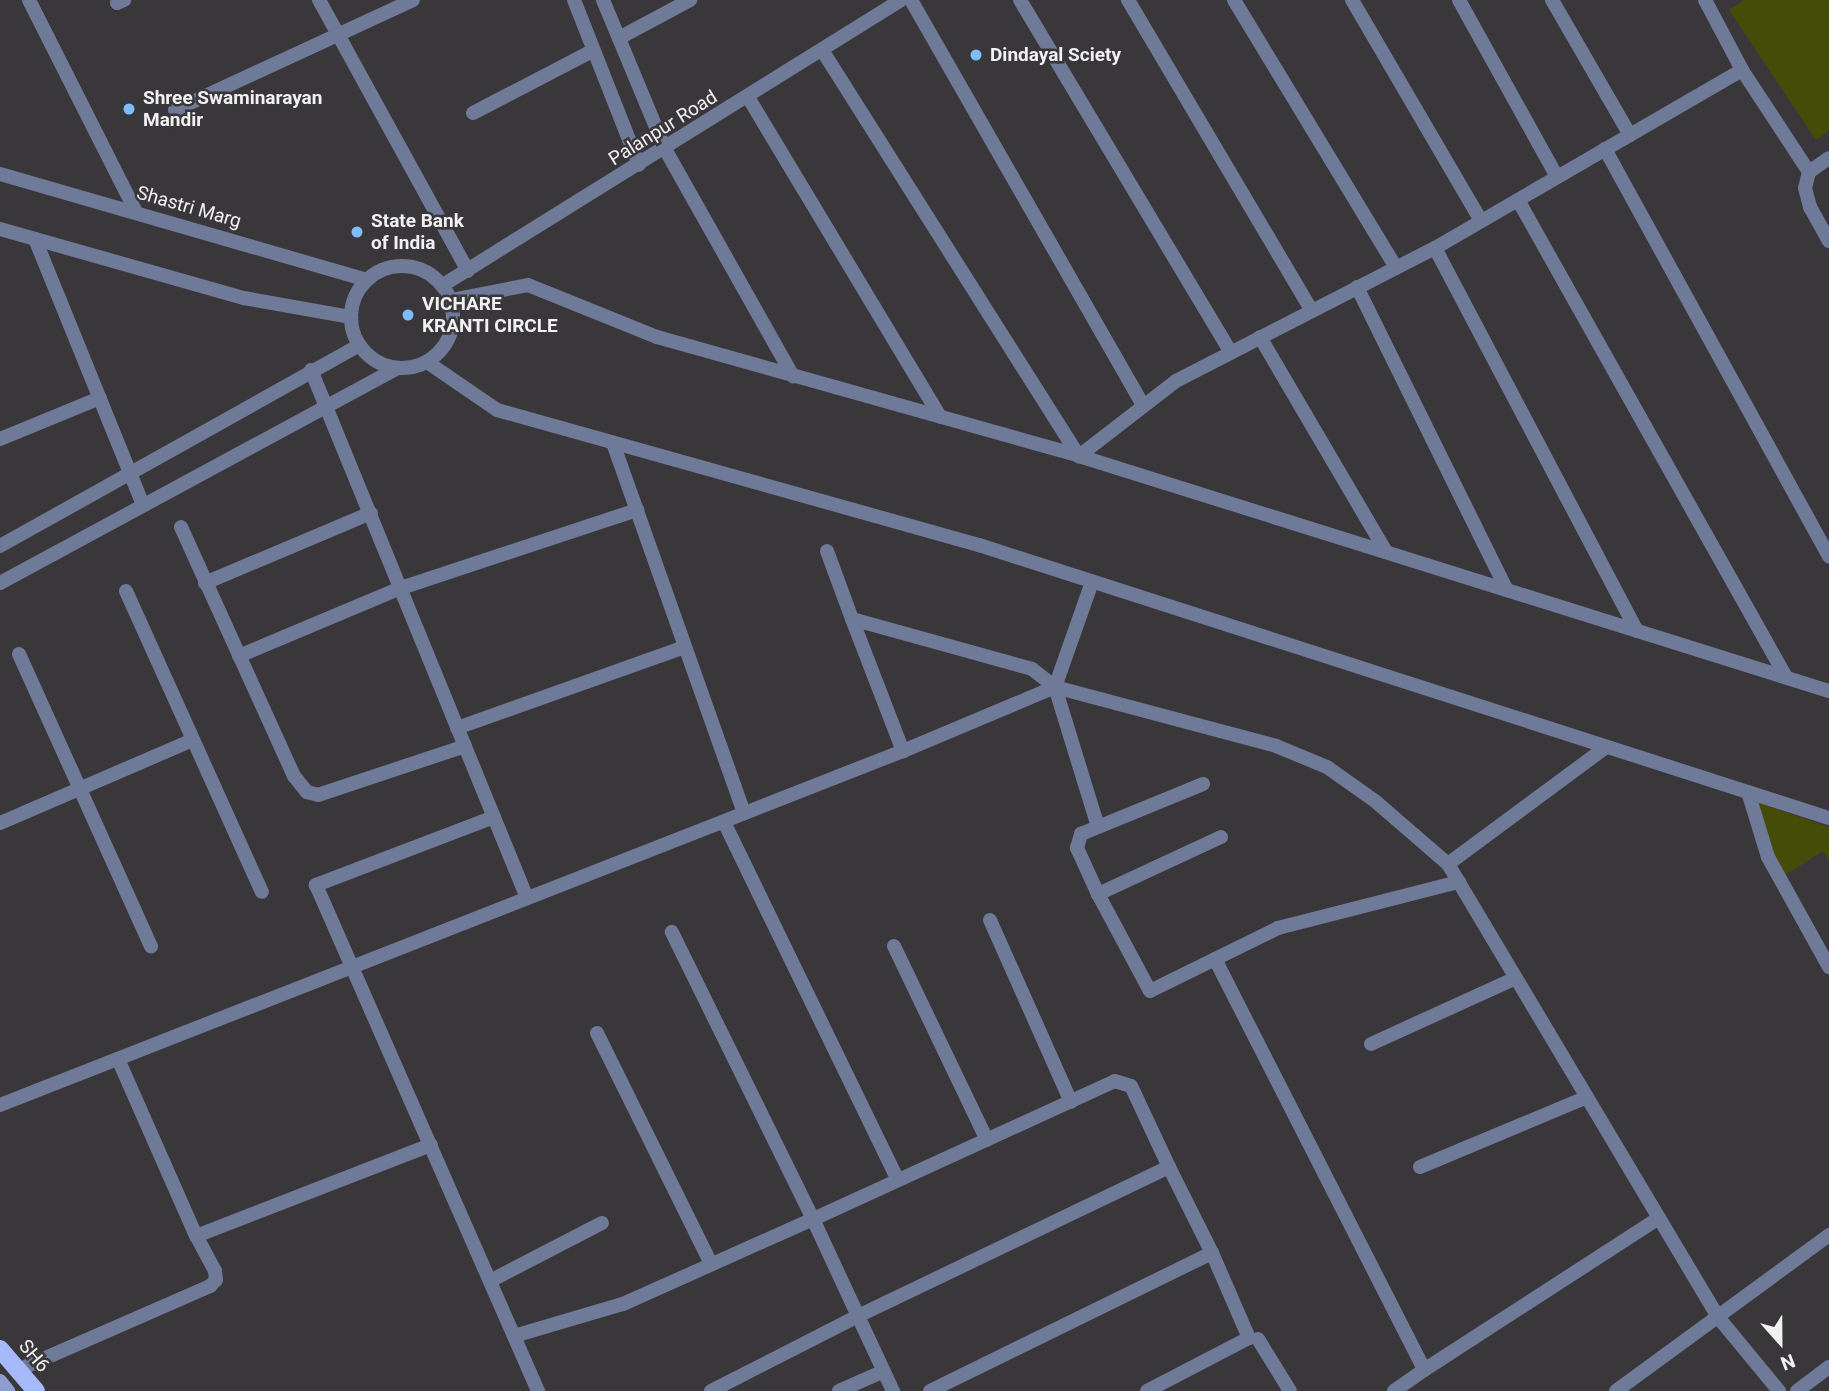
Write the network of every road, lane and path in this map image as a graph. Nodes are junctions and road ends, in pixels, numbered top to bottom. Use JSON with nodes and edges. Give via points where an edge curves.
{"nodes":[{"id":1,"x":29,"y":0,"type":"edge"},
{"id":2,"x":319,"y":0,"type":"edge"},
{"id":3,"x":413,"y":0,"type":"edge"},
{"id":4,"x":574,"y":0,"type":"edge"},
{"id":5,"x":603,"y":0,"type":"edge"},
{"id":6,"x":690,"y":0,"type":"edge"},
{"id":7,"x":901,"y":0,"type":"edge"},
{"id":8,"x":911,"y":0,"type":"edge"},
{"id":9,"x":1020,"y":0,"type":"edge"},
{"id":10,"x":1128,"y":0,"type":"edge"},
{"id":11,"x":1234,"y":0,"type":"edge"},
{"id":12,"x":1352,"y":0,"type":"edge"},
{"id":13,"x":1459,"y":0,"type":"edge"},
{"id":14,"x":1552,"y":0,"type":"edge"},
{"id":15,"x":1704,"y":0,"type":"edge"},
{"id":16,"x":338,"y":34,"type":"junction"},
{"id":17,"x":619,"y":38,"type":"junction"},
{"id":18,"x":594,"y":50,"type":"junction"},
{"id":19,"x":822,"y":50,"type":"junction"},
{"id":20,"x":1742,"y":70,"type":"junction"},
{"id":21,"x":747,"y":97,"type":"junction"},
{"id":22,"x":175,"y":110,"type":"dead end"},
{"id":23,"x":473,"y":113,"type":"dead end"},
{"id":24,"x":1630,"y":135,"type":"junction"},
{"id":25,"x":665,"y":149,"type":"junction"},
{"id":26,"x":1605,"y":149,"type":"junction"},
{"id":27,"x":1829,"y":159,"type":"edge"},
{"id":28,"x":639,"y":165,"type":"junction"},
{"id":29,"x":1809,"y":172,"type":"junction"},
{"id":30,"x":0,"y":174,"type":"edge"},
{"id":31,"x":1557,"y":177,"type":"junction"},
{"id":32,"x":1518,"y":200,"type":"junction"},
{"id":33,"x":136,"y":212,"type":"junction"},
{"id":34,"x":1481,"y":221,"type":"junction"},
{"id":35,"x":0,"y":229,"type":"edge"},
{"id":36,"x":35,"y":239,"type":"junction"},
{"id":37,"x":1829,"y":241,"type":"edge"},
{"id":38,"x":1435,"y":248,"type":"junction"},
{"id":39,"x":1396,"y":268,"type":"junction"},
{"id":40,"x":468,"y":271,"type":"junction"},
{"id":41,"x":367,"y":280,"type":"junction"},
{"id":42,"x":443,"y":285,"type":"junction"},
{"id":43,"x":1357,"y":287,"type":"junction"},
{"id":44,"x":452,"y":300,"type":"junction"},
{"id":45,"x":1312,"y":311,"type":"junction"},
{"id":46,"x":351,"y":317,"type":"junction"},
{"id":47,"x":1260,"y":337,"type":"junction"},
{"id":48,"x":360,"y":345,"type":"junction"},
{"id":49,"x":1231,"y":352,"type":"junction"},
{"id":50,"x":427,"y":362,"type":"junction"},
{"id":51,"x":398,"y":368,"type":"junction"},
{"id":52,"x":311,"y":370,"type":"junction"},
{"id":53,"x":793,"y":376,"type":"junction"},
{"id":54,"x":100,"y":398,"type":"junction"},
{"id":55,"x":1143,"y":405,"type":"junction"},
{"id":56,"x":327,"y":408,"type":"junction"},
{"id":57,"x":940,"y":417,"type":"junction"},
{"id":58,"x":0,"y":439,"type":"edge"},
{"id":59,"x":613,"y":443,"type":"junction"},
{"id":60,"x":1079,"y":456,"type":"junction"},
{"id":61,"x":131,"y":474,"type":"junction"},
{"id":62,"x":143,"y":505,"type":"junction"},
{"id":63,"x":637,"y":510,"type":"junction"},
{"id":64,"x":371,"y":513,"type":"junction"},
{"id":65,"x":181,"y":527,"type":"dead end"},
{"id":66,"x":0,"y":546,"type":"edge"},
{"id":67,"x":827,"y":551,"type":"dead end"},
{"id":68,"x":1386,"y":552,"type":"junction"},
{"id":69,"x":1829,"y":557,"type":"edge"},
{"id":70,"x":1092,"y":582,"type":"junction"},
{"id":71,"x":0,"y":583,"type":"edge"},
{"id":72,"x":205,"y":583,"type":"junction"},
{"id":73,"x":401,"y":588,"type":"junction"},
{"id":74,"x":1507,"y":590,"type":"junction"},
{"id":75,"x":126,"y":591,"type":"dead end"},
{"id":76,"x":852,"y":619,"type":"junction"},
{"id":77,"x":1637,"y":631,"type":"junction"},
{"id":78,"x":685,"y":647,"type":"junction"},
{"id":79,"x":19,"y":654,"type":"dead end"},
{"id":80,"x":239,"y":656,"type":"junction"},
{"id":81,"x":1786,"y":677,"type":"junction"},
{"id":82,"x":1055,"y":687,"type":"junction"},
{"id":83,"x":1829,"y":691,"type":"edge"},
{"id":84,"x":457,"y":728,"type":"junction"},
{"id":85,"x":193,"y":740,"type":"junction"},
{"id":86,"x":465,"y":746,"type":"junction"},
{"id":87,"x":1606,"y":747,"type":"junction"},
{"id":88,"x":903,"y":751,"type":"junction"},
{"id":89,"x":1203,"y":784,"type":"dead end"},
{"id":90,"x":79,"y":789,"type":"junction"},
{"id":91,"x":1748,"y":792,"type":"junction"},
{"id":92,"x":744,"y":813,"type":"junction"},
{"id":93,"x":494,"y":817,"type":"junction"},
{"id":94,"x":1829,"y":818,"type":"edge"},
{"id":95,"x":724,"y":821,"type":"junction"},
{"id":96,"x":0,"y":823,"type":"edge"},
{"id":97,"x":1098,"y":827,"type":"junction"},
{"id":98,"x":1222,"y":837,"type":"dead end"},
{"id":99,"x":1448,"y":864,"type":"junction"},
{"id":100,"x":1459,"y":882,"type":"junction"},
{"id":101,"x":262,"y":892,"type":"dead end"},
{"id":102,"x":1098,"y":894,"type":"junction"},
{"id":103,"x":527,"y":898,"type":"junction"},
{"id":104,"x":990,"y":919,"type":"dead end"},
{"id":105,"x":672,"y":932,"type":"dead end"},
{"id":106,"x":894,"y":946,"type":"dead end"},
{"id":107,"x":151,"y":947,"type":"dead end"},
{"id":108,"x":1215,"y":959,"type":"junction"},
{"id":109,"x":353,"y":967,"type":"junction"},
{"id":110,"x":1829,"y":967,"type":"edge"},
{"id":111,"x":1516,"y":978,"type":"junction"},
{"id":112,"x":597,"y":1032,"type":"dead end"},
{"id":113,"x":1371,"y":1044,"type":"dead end"},
{"id":114,"x":118,"y":1059,"type":"junction"},
{"id":115,"x":1587,"y":1097,"type":"junction"},
{"id":116,"x":1071,"y":1102,"type":"junction"},
{"id":117,"x":0,"y":1105,"type":"edge"},
{"id":118,"x":987,"y":1140,"type":"junction"},
{"id":119,"x":431,"y":1145,"type":"junction"},
{"id":120,"x":1170,"y":1167,"type":"junction"},
{"id":121,"x":1420,"y":1167,"type":"dead end"},
{"id":122,"x":898,"y":1180,"type":"junction"},
{"id":123,"x":1659,"y":1218,"type":"junction"},
{"id":124,"x":813,"y":1219,"type":"junction"},
{"id":125,"x":602,"y":1223,"type":"dead end"},
{"id":126,"x":1829,"y":1235,"type":"edge"},
{"id":127,"x":196,"y":1236,"type":"junction"},
{"id":128,"x":1212,"y":1253,"type":"junction"},
{"id":129,"x":711,"y":1264,"type":"junction"},
{"id":130,"x":490,"y":1281,"type":"junction"},
{"id":131,"x":858,"y":1316,"type":"junction"},
{"id":132,"x":1718,"y":1318,"type":"junction"},
{"id":133,"x":514,"y":1336,"type":"junction"},
{"id":134,"x":1258,"y":1339,"type":"dead end"},
{"id":135,"x":0,"y":1349,"type":"edge"},
{"id":136,"x":1829,"y":1367,"type":"edge"},
{"id":137,"x":18,"y":1370,"type":"junction"},
{"id":138,"x":1424,"y":1370,"type":"junction"},
{"id":139,"x":884,"y":1371,"type":"junction"},
{"id":140,"x":0,"y":1381,"type":"edge"},
{"id":141,"x":8,"y":1391,"type":"edge"},
{"id":142,"x":36,"y":1391,"type":"edge"},
{"id":143,"x":538,"y":1391,"type":"edge"},
{"id":144,"x":711,"y":1391,"type":"edge"},
{"id":145,"x":839,"y":1391,"type":"edge"},
{"id":146,"x":893,"y":1391,"type":"edge"},
{"id":147,"x":930,"y":1391,"type":"edge"},
{"id":148,"x":1147,"y":1391,"type":"edge"},
{"id":149,"x":1290,"y":1391,"type":"edge"},
{"id":150,"x":1394,"y":1391,"type":"edge"},
{"id":151,"x":1616,"y":1391,"type":"edge"},
{"id":152,"x":1779,"y":1391,"type":"edge"},
{"id":153,"x":1797,"y":1391,"type":"edge"}],
"edges":[{"from":1,"to":33,"type":"street"},
{"from":2,"to":16,"type":"street"},
{"from":3,"to":16,"type":"street"},
{"from":4,"to":18,"type":"street"},
{"from":5,"to":17,"type":"street"},
{"from":6,"to":17,"type":"street"},
{"from":7,"to":19,"type":"street","name":"Palanpur Road"},
{"from":8,"to":55,"type":"street"},
{"from":9,"to":49,"type":"street"},
{"from":10,"to":45,"type":"street"},
{"from":11,"to":39,"type":"street"},
{"from":12,"to":34,"type":"street"},
{"from":13,"to":31,"type":"street"},
{"from":14,"to":24,"type":"street"},
{"from":15,"to":20,"type":"street"},
{"from":16,"to":22,"type":"street"},
{"from":16,"to":40,"type":"street"},
{"from":17,"to":25,"type":"street"},
{"from":18,"to":23,"type":"street"},
{"from":18,"to":28,"type":"street"},
{"from":19,"to":21,"type":"street","name":"Palanpur Road"},
{"from":19,"to":60,"type":"street"},
{"from":20,"to":24,"type":"street"},
{"from":20,"to":29,"type":"street"},
{"from":21,"to":25,"type":"street","name":"Palanpur Road"},
{"from":21,"to":57,"type":"street"},
{"from":24,"to":26,"type":"street"},
{"from":25,"to":28,"type":"street","name":"Palanpur Road"},
{"from":25,"to":53,"type":"street"},
{"from":26,"to":31,"type":"street"},
{"from":26,"to":69,"type":"street"},
{"from":27,"to":29,"type":"street"},
{"from":28,"to":40,"type":"street","name":"Palanpur Road"},
{"from":29,"to":37,"type":"street","via":[[1805,188],[1810,207]]},
{"from":30,"to":33,"type":"street","name":"Shastri Marg"},
{"from":31,"to":32,"type":"street"},
{"from":32,"to":34,"type":"street"},
{"from":32,"to":81,"type":"street"},
{"from":33,"to":41,"type":"street","name":"Shastri Marg"},
{"from":34,"to":38,"type":"street"},
{"from":35,"to":36,"type":"street"},
{"from":36,"to":46,"type":"street","via":[[244,298]]},
{"from":36,"to":54,"type":"street"},
{"from":38,"to":39,"type":"street"},
{"from":38,"to":77,"type":"street"},
{"from":39,"to":43,"type":"street"},
{"from":40,"to":42,"type":"street","name":"Palanpur Road"},
{"from":41,"to":42,"type":"street","via":[[381,270],[415,267]]},
{"from":41,"to":46,"type":"street","via":[[358,291]]},
{"from":42,"to":44,"type":"street"},
{"from":43,"to":45,"type":"street"},
{"from":43,"to":74,"type":"street"},
{"from":44,"to":50,"type":"street","via":[[453,329],[443,348]]},
{"from":44,"to":53,"type":"street","via":[[528,285],[657,338]]},
{"from":45,"to":47,"type":"street"},
{"from":46,"to":48,"type":"street"},
{"from":47,"to":49,"type":"street"},
{"from":47,"to":68,"type":"street"},
{"from":48,"to":51,"type":"street","via":[[370,357]]},
{"from":48,"to":52,"type":"street"},
{"from":49,"to":55,"type":"street"},
{"from":50,"to":51,"type":"street"},
{"from":50,"to":59,"type":"street","via":[[497,410]]},
{"from":51,"to":56,"type":"street"},
{"from":52,"to":56,"type":"street"},
{"from":52,"to":61,"type":"street"},
{"from":53,"to":57,"type":"street"},
{"from":54,"to":58,"type":"street"},
{"from":54,"to":61,"type":"street"},
{"from":55,"to":60,"type":"street"},
{"from":56,"to":62,"type":"street"},
{"from":56,"to":64,"type":"street"},
{"from":57,"to":60,"type":"street"},
{"from":59,"to":63,"type":"street"},
{"from":59,"to":70,"type":"street"},
{"from":60,"to":68,"type":"street"},
{"from":61,"to":62,"type":"street"},
{"from":61,"to":66,"type":"street"},
{"from":62,"to":71,"type":"street"},
{"from":63,"to":73,"type":"street"},
{"from":63,"to":78,"type":"street"},
{"from":64,"to":72,"type":"street"},
{"from":64,"to":73,"type":"street"},
{"from":65,"to":72,"type":"street"},
{"from":67,"to":76,"type":"street"},
{"from":68,"to":74,"type":"street"},
{"from":70,"to":82,"type":"street"},
{"from":70,"to":87,"type":"street"},
{"from":72,"to":80,"type":"street"},
{"from":73,"to":80,"type":"street"},
{"from":73,"to":84,"type":"street"},
{"from":74,"to":77,"type":"street"},
{"from":75,"to":85,"type":"street"},
{"from":76,"to":82,"type":"street","via":[[1032,669]]},
{"from":76,"to":88,"type":"street"},
{"from":77,"to":81,"type":"street"},
{"from":78,"to":84,"type":"street"},
{"from":78,"to":92,"type":"street"},
{"from":79,"to":90,"type":"street"},
{"from":80,"to":86,"type":"street","via":[[295,776],[307,792],[317,795]]},
{"from":81,"to":83,"type":"street"},
{"from":82,"to":88,"type":"street"},
{"from":82,"to":97,"type":"street"},
{"from":82,"to":99,"type":"street","via":[[1276,746],[1327,767]]},
{"from":84,"to":86,"type":"street"},
{"from":85,"to":90,"type":"street"},
{"from":85,"to":101,"type":"street"},
{"from":86,"to":93,"type":"street"},
{"from":87,"to":91,"type":"street"},
{"from":87,"to":99,"type":"street"},
{"from":88,"to":92,"type":"street"},
{"from":89,"to":97,"type":"street"},
{"from":90,"to":96,"type":"street"},
{"from":90,"to":107,"type":"street"},
{"from":91,"to":94,"type":"street"},
{"from":91,"to":110,"type":"street","via":[[1768,858]]},
{"from":92,"to":95,"type":"street"},
{"from":93,"to":103,"type":"street"},
{"from":93,"to":109,"type":"street","via":[[316,885]]},
{"from":95,"to":103,"type":"street"},
{"from":95,"to":122,"type":"street"},
{"from":97,"to":102,"type":"street","via":[[1077,839]]},
{"from":98,"to":102,"type":"street"},
{"from":99,"to":100,"type":"street"},
{"from":100,"to":108,"type":"street","via":[[1278,928]]},
{"from":100,"to":111,"type":"street"},
{"from":102,"to":108,"type":"street","via":[[1150,991]]},
{"from":103,"to":109,"type":"street"},
{"from":104,"to":116,"type":"street"},
{"from":105,"to":124,"type":"street"},
{"from":106,"to":118,"type":"street"},
{"from":108,"to":138,"type":"street"},
{"from":109,"to":114,"type":"street"},
{"from":109,"to":119,"type":"street"},
{"from":111,"to":113,"type":"street"},
{"from":111,"to":115,"type":"street"},
{"from":112,"to":129,"type":"street"},
{"from":114,"to":117,"type":"street"},
{"from":114,"to":127,"type":"street"},
{"from":115,"to":121,"type":"street"},
{"from":115,"to":123,"type":"street"},
{"from":116,"to":118,"type":"street"},
{"from":116,"to":120,"type":"street","via":[[1115,1081],[1131,1086]]},
{"from":118,"to":122,"type":"street"},
{"from":119,"to":127,"type":"street"},
{"from":119,"to":130,"type":"street"},
{"from":120,"to":128,"type":"street"},
{"from":120,"to":131,"type":"street"},
{"from":122,"to":124,"type":"street"},
{"from":123,"to":132,"type":"street"},
{"from":123,"to":138,"type":"street"},
{"from":124,"to":129,"type":"street"},
{"from":124,"to":131,"type":"street"},
{"from":125,"to":130,"type":"street"},
{"from":126,"to":132,"type":"street"},
{"from":127,"to":137,"type":"street","via":[[215,1271],[216,1280],[210,1286]]},
{"from":128,"to":147,"type":"street"},
{"from":128,"to":148,"type":"street","via":[[1249,1338]]},
{"from":129,"to":133,"type":"street","via":[[623,1304]]},
{"from":130,"to":133,"type":"street"},
{"from":131,"to":139,"type":"street"},
{"from":131,"to":144,"type":"street"},
{"from":132,"to":151,"type":"street"},
{"from":132,"to":152,"type":"street"},
{"from":133,"to":143,"type":"street"},
{"from":134,"to":149,"type":"street"},
{"from":135,"to":137,"type":"main road","name":"SH6"},
{"from":136,"to":153,"type":"street"},
{"from":137,"to":142,"type":"main road","name":"SH6"},
{"from":138,"to":150,"type":"street"},
{"from":139,"to":145,"type":"street"},
{"from":139,"to":146,"type":"street"},
{"from":140,"to":141,"type":"main road"}]}
